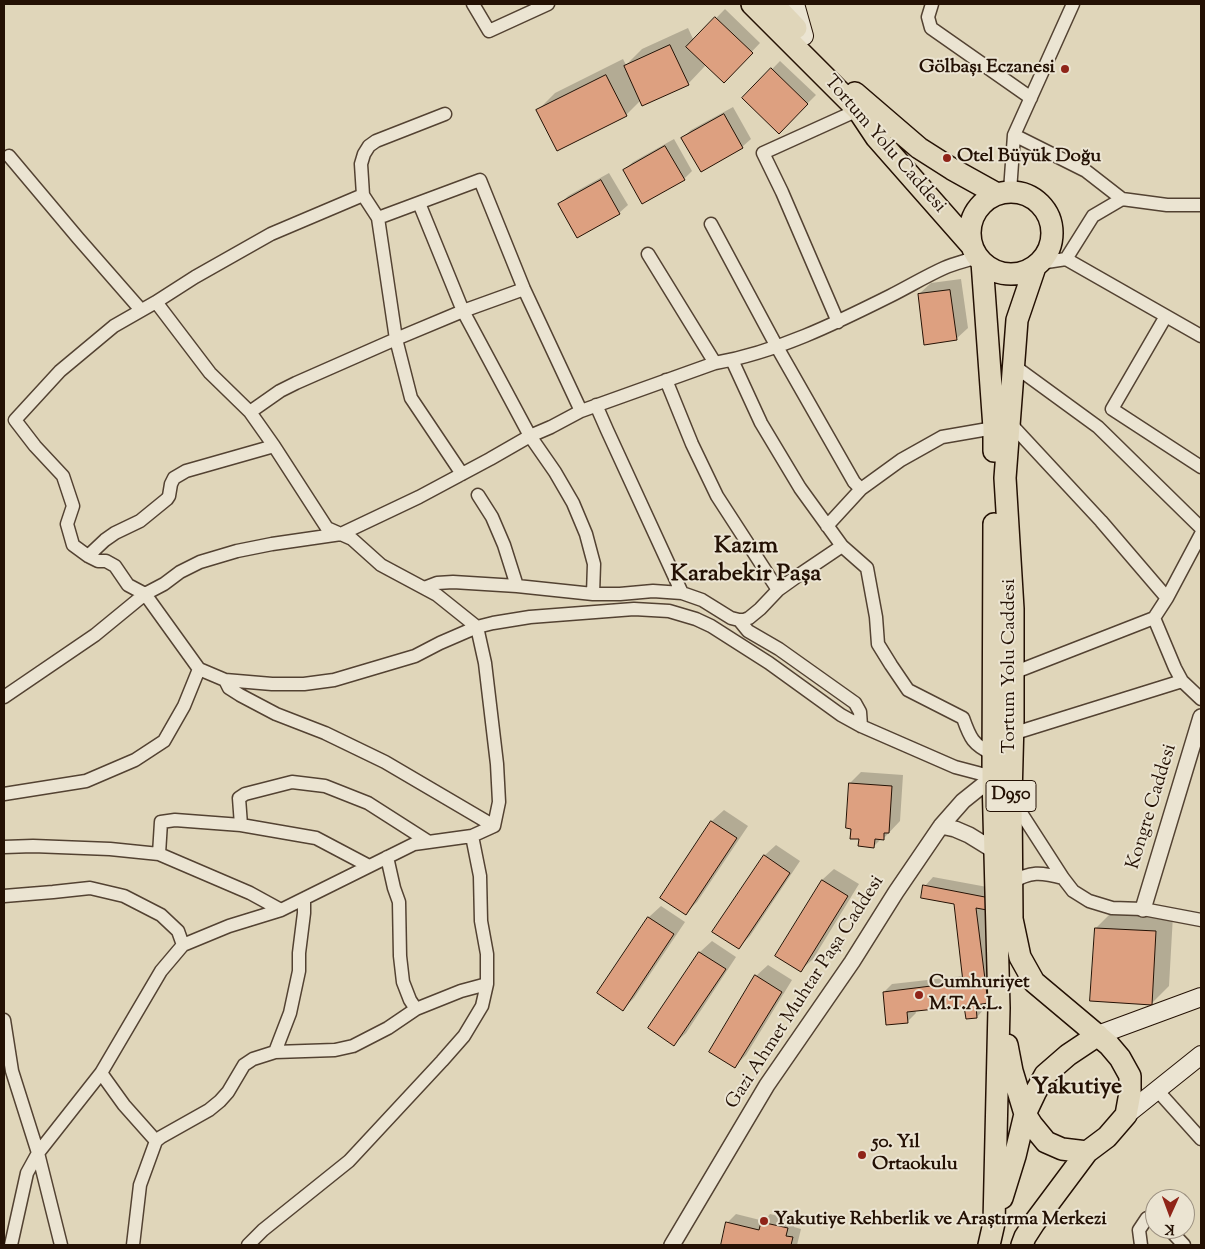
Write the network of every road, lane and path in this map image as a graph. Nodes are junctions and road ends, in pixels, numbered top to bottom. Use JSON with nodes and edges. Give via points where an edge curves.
{"nodes":[{"id":1,"x":473,"y":4,"type":"edge"},
{"id":2,"x":548,"y":4,"type":"edge"},
{"id":3,"x":752,"y":4,"type":"edge"},
{"id":4,"x":773,"y":4,"type":"edge"},
{"id":5,"x":795,"y":4,"type":"edge"},
{"id":6,"x":932,"y":4,"type":"edge"},
{"id":7,"x":1073,"y":4,"type":"edge"},
{"id":8,"x":804,"y":36,"type":"junction"},
{"id":9,"x":1031,"y":98,"type":"junction"},
{"id":10,"x":858,"y":110,"type":"junction"},
{"id":11,"x":445,"y":114,"type":"dead end"},
{"id":12,"x":1014,"y":135,"type":"junction"},
{"id":13,"x":9,"y":156,"type":"dead end"},
{"id":14,"x":1003,"y":192,"type":"junction"},
{"id":15,"x":363,"y":195,"type":"junction"},
{"id":16,"x":1122,"y":199,"type":"junction"},
{"id":17,"x":419,"y":203,"type":"junction"},
{"id":18,"x":1201,"y":205,"type":"edge"},
{"id":19,"x":378,"y":218,"type":"junction"},
{"id":20,"x":711,"y":224,"type":"dead end"},
{"id":21,"x":648,"y":254,"type":"dead end"},
{"id":22,"x":977,"y":255,"type":"junction"},
{"id":23,"x":1066,"y":259,"type":"junction"},
{"id":24,"x":1038,"y":264,"type":"junction"},
{"id":25,"x":524,"y":288,"type":"junction"},
{"id":26,"x":156,"y":302,"type":"junction"},
{"id":27,"x":141,"y":310,"type":"junction"},
{"id":28,"x":463,"y":311,"type":"junction"},
{"id":29,"x":1166,"y":316,"type":"junction"},
{"id":30,"x":838,"y":322,"type":"junction"},
{"id":31,"x":1201,"y":336,"type":"edge"},
{"id":32,"x":396,"y":339,"type":"junction"},
{"id":33,"x":777,"y":347,"type":"junction"},
{"id":34,"x":732,"y":360,"type":"junction"},
{"id":35,"x":715,"y":363,"type":"junction"},
{"id":36,"x":1013,"y":365,"type":"junction"},
{"id":37,"x":666,"y":380,"type":"junction"},
{"id":38,"x":596,"y":405,"type":"junction"},
{"id":39,"x":1112,"y":409,"type":"junction"},
{"id":40,"x":581,"y":410,"type":"junction"},
{"id":41,"x":250,"y":412,"type":"junction"},
{"id":42,"x":1002,"y":425,"type":"junction"},
{"id":43,"x":1098,"y":428,"type":"junction"},
{"id":44,"x":530,"y":436,"type":"junction"},
{"id":45,"x":274,"y":446,"type":"junction"},
{"id":46,"x":1201,"y":467,"type":"edge"},
{"id":47,"x":462,"y":474,"type":"junction"},
{"id":48,"x":861,"y":490,"type":"junction"},
{"id":49,"x":478,"y":495,"type":"dead end"},
{"id":50,"x":827,"y":526,"type":"junction"},
{"id":51,"x":1201,"y":528,"type":"edge"},
{"id":52,"x":341,"y":534,"type":"junction"},
{"id":53,"x":1201,"y":534,"type":"edge"},
{"id":54,"x":842,"y":546,"type":"junction"},
{"id":55,"x":88,"y":556,"type":"junction"},
{"id":56,"x":517,"y":586,"type":"junction"},
{"id":57,"x":424,"y":588,"type":"junction"},
{"id":58,"x":778,"y":590,"type":"junction"},
{"id":59,"x":682,"y":593,"type":"junction"},
{"id":60,"x":145,"y":594,"type":"junction"},
{"id":61,"x":593,"y":594,"type":"junction"},
{"id":62,"x":1167,"y":598,"type":"junction"},
{"id":63,"x":1154,"y":618,"type":"junction"},
{"id":64,"x":739,"y":620,"type":"junction"},
{"id":65,"x":477,"y":627,"type":"junction"},
{"id":66,"x":199,"y":669,"type":"junction"},
{"id":67,"x":1013,"y":673,"type":"junction"},
{"id":68,"x":225,"y":680,"type":"junction"},
{"id":69,"x":1182,"y":682,"type":"junction"},
{"id":70,"x":4,"y":697,"type":"edge"},
{"id":71,"x":1201,"y":699,"type":"edge"},
{"id":72,"x":1201,"y":717,"type":"edge"},
{"id":73,"x":861,"y":726,"type":"junction"},
{"id":74,"x":1012,"y":734,"type":"junction"},
{"id":75,"x":993,"y":754,"type":"junction"},
{"id":76,"x":993,"y":777,"type":"junction"},
{"id":77,"x":4,"y":794,"type":"edge"},
{"id":78,"x":1011,"y":798,"type":"junction"},
{"id":79,"x":241,"y":825,"type":"junction"},
{"id":80,"x":494,"y":826,"type":"junction"},
{"id":81,"x":940,"y":826,"type":"junction"},
{"id":82,"x":472,"y":836,"type":"junction"},
{"id":83,"x":429,"y":842,"type":"junction"},
{"id":84,"x":4,"y":846,"type":"edge"},
{"id":85,"x":995,"y":851,"type":"junction"},
{"id":86,"x":159,"y":854,"type":"junction"},
{"id":87,"x":387,"y":857,"type":"junction"},
{"id":88,"x":369,"y":866,"type":"junction"},
{"id":89,"x":1062,"y":878,"type":"junction"},
{"id":90,"x":1011,"y":883,"type":"junction"},
{"id":91,"x":4,"y":896,"type":"edge"},
{"id":92,"x":304,"y":899,"type":"junction"},
{"id":93,"x":1143,"y":909,"type":"junction"},
{"id":94,"x":281,"y":910,"type":"junction"},
{"id":95,"x":1201,"y":920,"type":"edge"},
{"id":96,"x":183,"y":945,"type":"junction"},
{"id":97,"x":486,"y":984,"type":"junction"},
{"id":98,"x":1201,"y":997,"type":"edge"},
{"id":99,"x":1000,"y":1008,"type":"junction"},
{"id":100,"x":416,"y":1009,"type":"junction"},
{"id":101,"x":4,"y":1020,"type":"edge"},
{"id":102,"x":1098,"y":1035,"type":"junction"},
{"id":103,"x":275,"y":1052,"type":"junction"},
{"id":104,"x":1201,"y":1055,"type":"edge"},
{"id":105,"x":8,"y":1071,"type":"edge"},
{"id":106,"x":101,"y":1073,"type":"junction"},
{"id":107,"x":1157,"y":1090,"type":"junction"},
{"id":108,"x":1025,"y":1114,"type":"junction"},
{"id":109,"x":1126,"y":1115,"type":"junction"},
{"id":110,"x":1201,"y":1140,"type":"edge"},
{"id":111,"x":156,"y":1141,"type":"junction"},
{"id":112,"x":1087,"y":1152,"type":"junction"},
{"id":113,"x":38,"y":1153,"type":"junction"},
{"id":114,"x":1145,"y":1221,"type":"edge"},
{"id":115,"x":994,"y":1222,"type":"junction"},
{"id":116,"x":11,"y":1245,"type":"edge"},
{"id":117,"x":61,"y":1245,"type":"edge"},
{"id":118,"x":132,"y":1245,"type":"edge"},
{"id":119,"x":248,"y":1245,"type":"edge"},
{"id":120,"x":672,"y":1245,"type":"edge"},
{"id":121,"x":989,"y":1245,"type":"edge"},
{"id":122,"x":1002,"y":1245,"type":"edge"},
{"id":123,"x":1022,"y":1245,"type":"edge"},
{"id":124,"x":1141,"y":1245,"type":"edge"}],
"edges":[{"from":1,"to":2,"type":"street","via":[[489,31]]},
{"from":3,"to":10,"type":"highway","name":"Tortum Yolu Caddesi"},
{"from":4,"to":8,"type":"highway","name":"Tortum Yolu Caddesi"},
{"from":5,"to":8,"type":"main road"},
{"from":6,"to":9,"type":"street","via":[[928,17],[931,28]]},
{"from":7,"to":9,"type":"street"},
{"from":8,"to":14,"type":"highway","name":"Tortum Yolu Caddesi","via":[[857,94],[919,148],[952,169]]},
{"from":9,"to":12,"type":"street"},
{"from":10,"to":22,"type":"highway","name":"Tortum Yolu Caddesi","via":[[876,136]]},
{"from":10,"to":30,"type":"street","via":[[764,153]]},
{"from":11,"to":15,"type":"street","via":[[369,146],[361,164]]},
{"from":12,"to":14,"type":"street"},
{"from":12,"to":16,"type":"street","via":[[1086,171]]},
{"from":13,"to":27,"type":"street"},
{"from":14,"to":22,"type":"highway","name":"Tortum Yolu Caddesi","via":[[986,200],[971,221],[969,234]]},
{"from":14,"to":24,"type":"highway","name":"Tortum Yolu Caddesi","via":[[1023,193],[1034,198],[1050,219],[1052,242],[1048,253]]},
{"from":15,"to":19,"type":"street"},
{"from":15,"to":26,"type":"street","via":[[271,234]]},
{"from":16,"to":18,"type":"street","via":[[1167,205]]},
{"from":16,"to":23,"type":"street","via":[[1093,216]]},
{"from":17,"to":19,"type":"street"},
{"from":17,"to":25,"type":"street","via":[[480,180]]},
{"from":17,"to":28,"type":"street"},
{"from":19,"to":32,"type":"street"},
{"from":20,"to":33,"type":"street"},
{"from":21,"to":35,"type":"street"},
{"from":22,"to":24,"type":"highway","name":"Tortum Yolu Caddesi","via":[[985,266],[1008,274],[1019,274]]},
{"from":22,"to":30,"type":"street"},
{"from":22,"to":42,"type":"highway","name":"Tortum Yolu Caddesi"},
{"from":23,"to":24,"type":"street"},
{"from":23,"to":29,"type":"street"},
{"from":24,"to":36,"type":"highway","name":"Tortum Yolu Caddesi","number":"D950","via":[[1017,320]]},
{"from":25,"to":28,"type":"street"},
{"from":25,"to":40,"type":"street"},
{"from":26,"to":27,"type":"street"},
{"from":26,"to":41,"type":"street","via":[[210,373]]},
{"from":27,"to":55,"type":"street","via":[[114,326],[60,371],[15,420],[63,476],[73,506],[67,524],[73,545]]},
{"from":28,"to":32,"type":"street"},
{"from":28,"to":44,"type":"street"},
{"from":29,"to":31,"type":"street"},
{"from":29,"to":39,"type":"street"},
{"from":30,"to":33,"type":"street"},
{"from":32,"to":41,"type":"street","via":[[296,382]]},
{"from":32,"to":47,"type":"street","via":[[411,398]]},
{"from":33,"to":34,"type":"street"},
{"from":33,"to":48,"type":"street"},
{"from":34,"to":35,"type":"street"},
{"from":34,"to":50,"type":"street","via":[[761,423]]},
{"from":35,"to":37,"type":"street"},
{"from":36,"to":42,"type":"highway","name":"Tortum Yolu Caddesi","number":"D950"},
{"from":36,"to":43,"type":"street"},
{"from":37,"to":38,"type":"street"},
{"from":37,"to":58,"type":"street","via":[[717,496]]},
{"from":38,"to":40,"type":"street"},
{"from":38,"to":59,"type":"street"},
{"from":39,"to":43,"type":"street"},
{"from":39,"to":46,"type":"street"},
{"from":40,"to":44,"type":"street"},
{"from":41,"to":45,"type":"street"},
{"from":42,"to":48,"type":"street","via":[[942,436],[901,460]]},
{"from":42,"to":62,"type":"street","via":[[1101,521]]},
{"from":42,"to":67,"type":"highway","name":"Tortum Yolu Caddesi","number":"D950","via":[[1013,609]]},
{"from":42,"to":75,"type":"highway","name":"Tortum Yolu Caddesi"},
{"from":43,"to":51,"type":"street"},
{"from":44,"to":47,"type":"street"},
{"from":44,"to":61,"type":"street","via":[[573,502],[586,534],[594,564]]},
{"from":45,"to":52,"type":"street","via":[[327,528]]},
{"from":45,"to":55,"type":"street","via":[[178,475],[171,484],[167,499],[140,521],[105,540]]},
{"from":47,"to":52,"type":"street"},
{"from":48,"to":50,"type":"street"},
{"from":49,"to":56,"type":"street","via":[[492,517]]},
{"from":50,"to":54,"type":"street"},
{"from":52,"to":57,"type":"street","via":[[352,539],[381,565]]},
{"from":52,"to":60,"type":"street","via":[[272,544],[200,562]]},
{"from":53,"to":62,"type":"street"},
{"from":54,"to":58,"type":"street"},
{"from":54,"to":75,"type":"street","via":[[868,568],[878,644],[908,690],[963,718],[968,734],[980,748]]},
{"from":55,"to":60,"type":"street","via":[[115,566],[128,585]]},
{"from":56,"to":57,"type":"street","via":[[453,582]]},
{"from":56,"to":61,"type":"street"},
{"from":57,"to":65,"type":"street"},
{"from":58,"to":64,"type":"street","via":[[760,610]]},
{"from":59,"to":61,"type":"street"},
{"from":59,"to":64,"type":"street"},
{"from":60,"to":66,"type":"street"},
{"from":60,"to":70,"type":"street","via":[[95,635]]},
{"from":62,"to":63,"type":"street"},
{"from":63,"to":67,"type":"street"},
{"from":63,"to":69,"type":"street"},
{"from":64,"to":73,"type":"street","via":[[748,631],[855,703],[860,712]]},
{"from":65,"to":68,"type":"street","via":[[415,656],[334,680],[304,684]]},
{"from":65,"to":73,"type":"street","via":[[539,616],[634,609],[669,611],[711,626]]},
{"from":65,"to":80,"type":"street","via":[[498,764],[499,802]]},
{"from":66,"to":68,"type":"street"},
{"from":66,"to":77,"type":"street","via":[[184,706],[164,741],[135,760],[86,781]]},
{"from":67,"to":74,"type":"highway","name":"Tortum Yolu Caddesi","number":"D950"},
{"from":68,"to":80,"type":"street","via":[[229,688],[240,695],[385,762]]},
{"from":69,"to":71,"type":"street"},
{"from":69,"to":74,"type":"street"},
{"from":72,"to":93,"type":"street","name":"Kongre Caddesi"},
{"from":73,"to":76,"type":"street","via":[[955,767]]},
{"from":74,"to":78,"type":"highway","name":"Tortum Yolu Caddesi","number":"D950"},
{"from":75,"to":76,"type":"highway","name":"Tortum Yolu Caddesi"},
{"from":76,"to":81,"type":"street","name":"Gazi Ahmet Muhtar Paşa Caddesi"},
{"from":76,"to":85,"type":"highway","name":"Tortum Yolu Caddesi"},
{"from":78,"to":89,"type":"street"},
{"from":78,"to":90,"type":"highway","name":"Tortum Yolu Caddesi","number":"D950"},
{"from":79,"to":83,"type":"street","via":[[239,798],[292,782],[325,786],[368,803]]},
{"from":79,"to":86,"type":"street","via":[[175,820],[161,822]]},
{"from":79,"to":88,"type":"street","via":[[316,838]]},
{"from":80,"to":82,"type":"street"},
{"from":81,"to":85,"type":"street","via":[[969,835]]},
{"from":81,"to":120,"type":"street","name":"Gazi Ahmet Muhtar Paşa Caddesi","via":[[767,1085]]},
{"from":82,"to":83,"type":"street"},
{"from":82,"to":97,"type":"street","via":[[480,876],[481,921],[487,954]]},
{"from":83,"to":87,"type":"street","via":[[414,844]]},
{"from":84,"to":86,"type":"street"},
{"from":85,"to":99,"type":"highway","name":"Tortum Yolu Caddesi"},
{"from":86,"to":94,"type":"street","via":[[250,893]]},
{"from":87,"to":88,"type":"street"},
{"from":87,"to":100,"type":"street","via":[[399,902],[402,982]]},
{"from":88,"to":92,"type":"street"},
{"from":89,"to":90,"type":"street","via":[[1037,873]]},
{"from":89,"to":93,"type":"street","via":[[1073,891],[1089,901],[1112,908]]},
{"from":90,"to":102,"type":"highway","name":"Tortum Yolu Caddesi","number":"D950","via":[[1012,920],[1020,957],[1034,982]]},
{"from":91,"to":96,"type":"street","via":[[90,888],[124,896],[161,915],[178,931]]},
{"from":92,"to":94,"type":"street"},
{"from":92,"to":103,"type":"street","via":[[299,971],[290,1013]]},
{"from":93,"to":95,"type":"street"},
{"from":94,"to":96,"type":"street"},
{"from":96,"to":106,"type":"street","via":[[161,971]]},
{"from":97,"to":100,"type":"street"},
{"from":97,"to":119,"type":"street","via":[[482,1006],[464,1036],[350,1162]]},
{"from":98,"to":102,"type":"main road"},
{"from":99,"to":108,"type":"highway","name":"Tortum Yolu Caddesi","via":[[1012,1071]]},
{"from":99,"to":115,"type":"highway","name":"Tortum Yolu Caddesi"},
{"from":100,"to":103,"type":"street","via":[[353,1046],[335,1050]]},
{"from":101,"to":105,"type":"street"},
{"from":102,"to":108,"type":"highway","name":"Tortum Yolu Caddesi","via":[[1045,1075]]},
{"from":102,"to":109,"type":"highway","name":"Tortum Yolu Caddesi","number":"D950","via":[[1120,1058],[1130,1076]]},
{"from":103,"to":111,"type":"street","via":[[244,1065],[220,1102]]},
{"from":104,"to":107,"type":"main road"},
{"from":105,"to":113,"type":"street"},
{"from":106,"to":111,"type":"street"},
{"from":106,"to":113,"type":"street"},
{"from":107,"to":109,"type":"main road"},
{"from":107,"to":110,"type":"street"},
{"from":108,"to":112,"type":"highway","name":"Tortum Yolu Caddesi","via":[[1046,1142],[1062,1149]]},
{"from":108,"to":115,"type":"highway","name":"Tortum Yolu Caddesi"},
{"from":108,"to":122,"type":"highway"},
{"from":109,"to":112,"type":"highway","via":[[1107,1137]]},
{"from":111,"to":118,"type":"street","via":[[140,1185]]},
{"from":112,"to":123,"type":"highway","via":[[1034,1223]]},
{"from":113,"to":116,"type":"street","via":[[27,1173]]},
{"from":113,"to":117,"type":"street"},
{"from":114,"to":124,"type":"street","via":[[1139,1230]]},
{"from":115,"to":121,"type":"highway","name":"Tortum Yolu Caddesi"}]}
